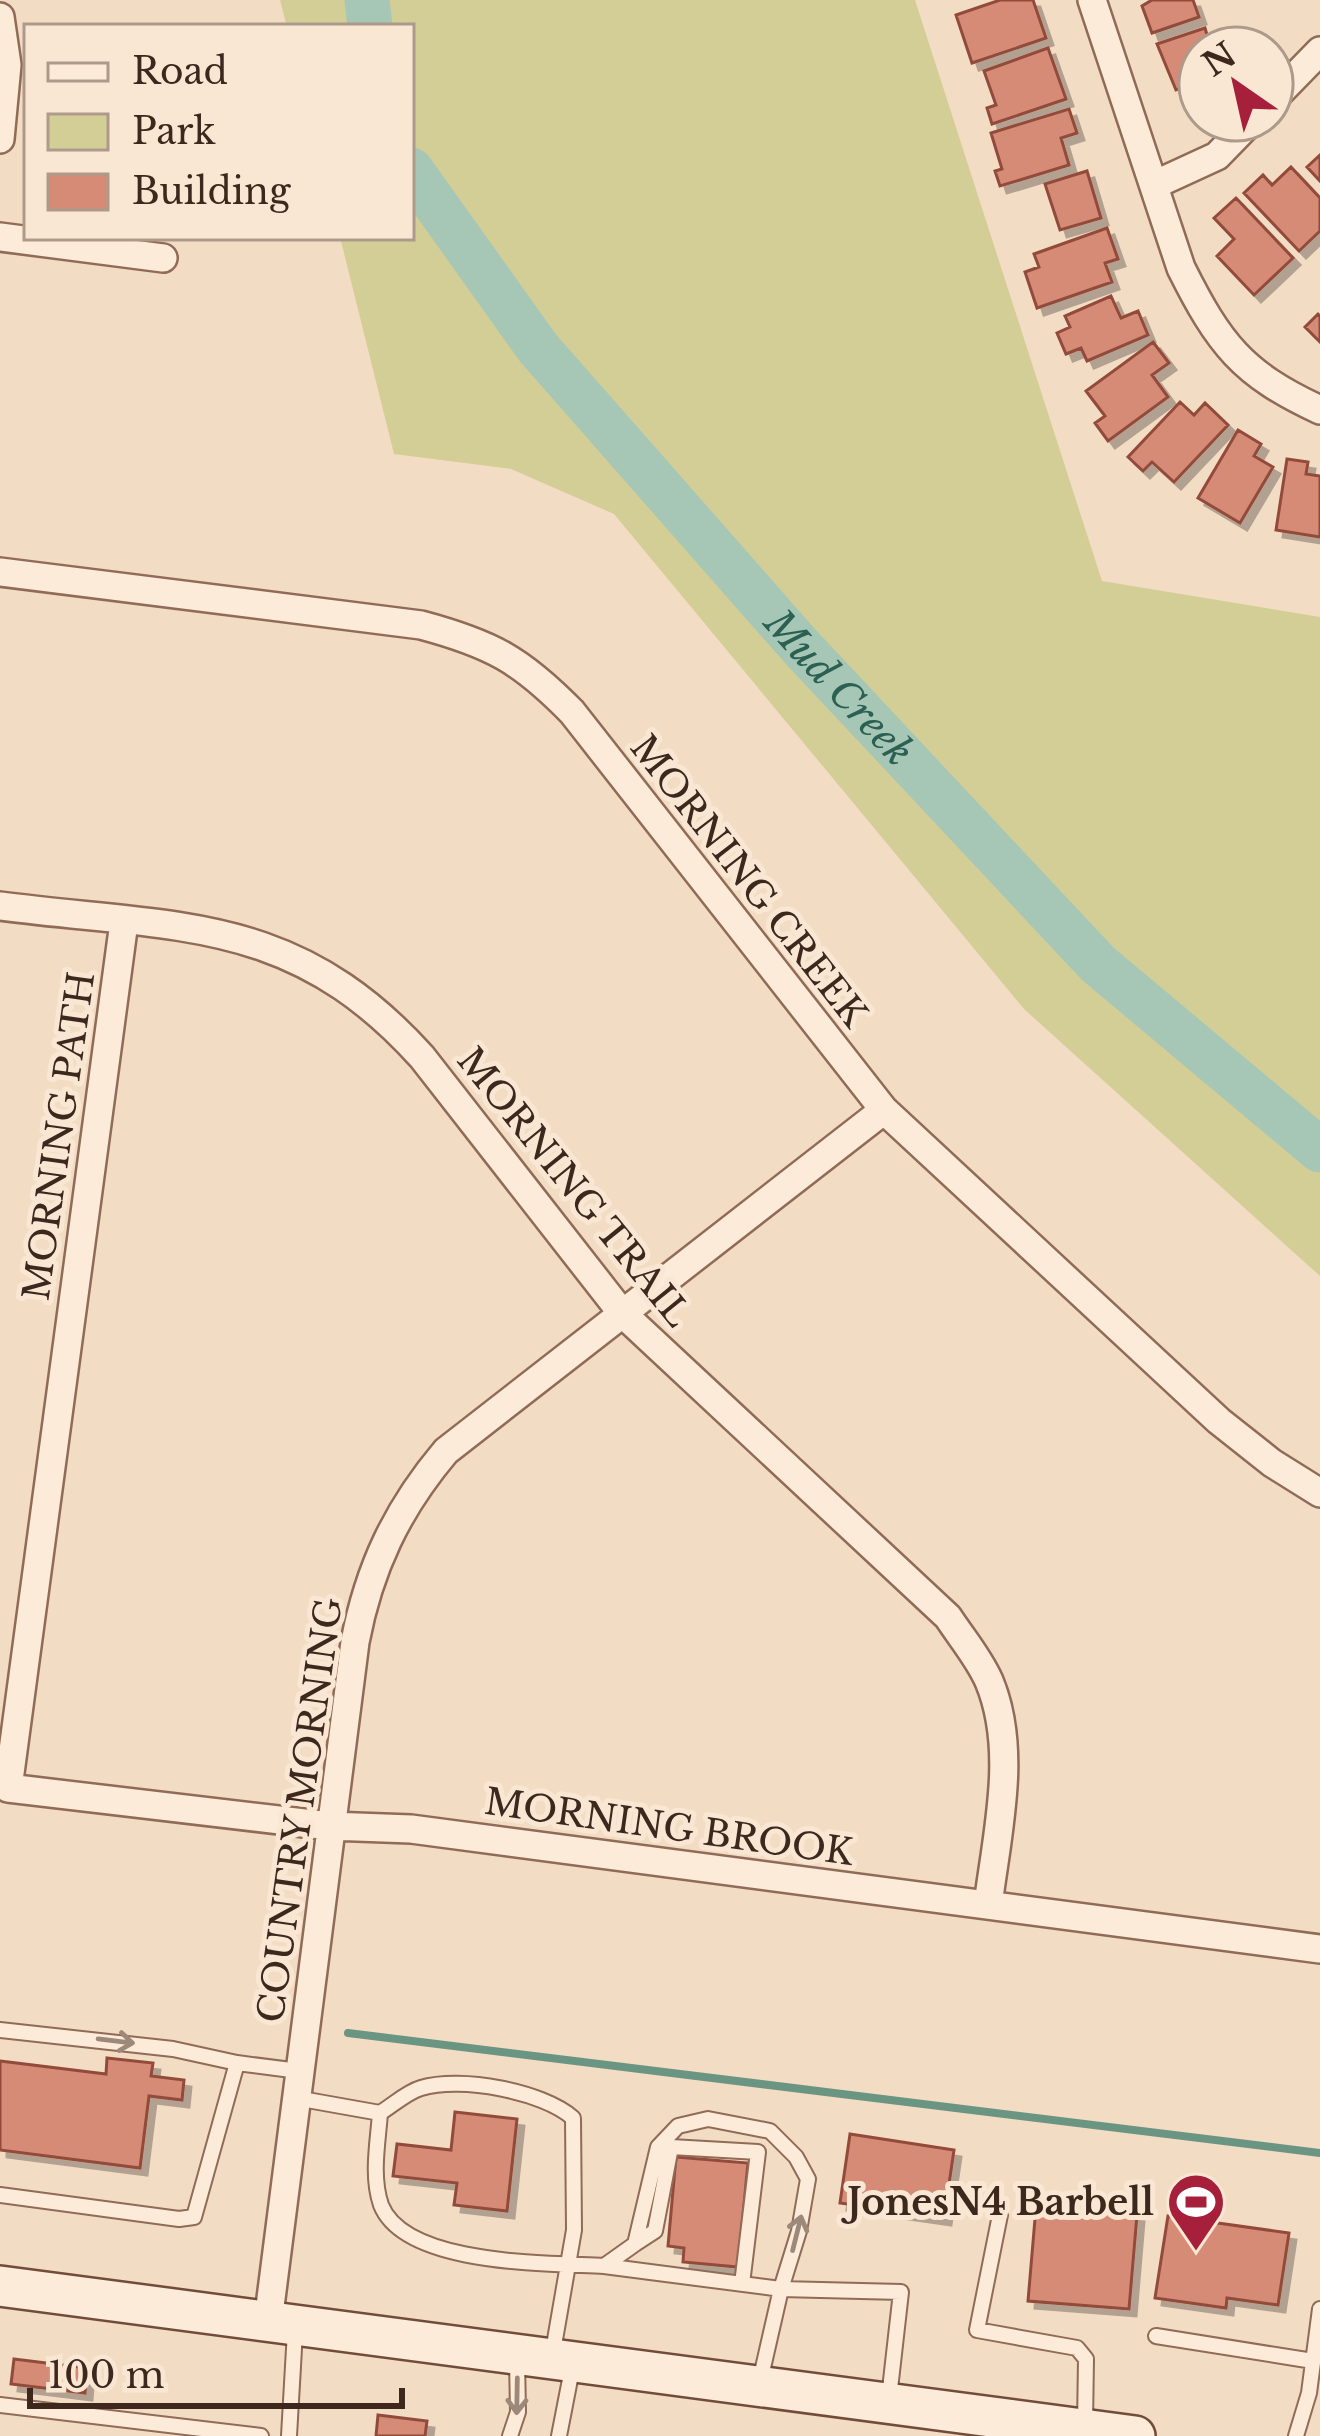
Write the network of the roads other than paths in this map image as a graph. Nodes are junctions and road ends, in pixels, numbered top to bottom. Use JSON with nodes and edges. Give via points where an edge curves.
{"nodes":[{"id":1,"x":1092,"y":0,"type":"edge"},
{"id":2,"x":0,"y":16,"type":"edge"},
{"id":3,"x":1320,"y":51,"type":"edge"},
{"id":4,"x":1296,"y":76,"type":"edge"},
{"id":5,"x":0,"y":139,"type":"edge"},
{"id":6,"x":1229,"y":144,"type":"edge"},
{"id":7,"x":1154,"y":185,"type":"junction"},
{"id":8,"x":0,"y":237,"type":"edge"},
{"id":9,"x":163,"y":258,"type":"dead end"},
{"id":10,"x":1320,"y":410,"type":"edge"},
{"id":11,"x":0,"y":572,"type":"edge"},
{"id":12,"x":0,"y":906,"type":"edge"},
{"id":13,"x":124,"y":922,"type":"junction"},
{"id":14,"x":884,"y":1111,"type":"junction"},
{"id":15,"x":622,"y":1313,"type":"junction"},
{"id":16,"x":1320,"y":1493,"type":"edge"},
{"id":17,"x":8,"y":1788,"type":"joint"},
{"id":18,"x":330,"y":1826,"type":"junction"},
{"id":19,"x":988,"y":1905,"type":"junction"},
{"id":20,"x":1320,"y":1948,"type":"edge"},
{"id":21,"x":0,"y":2030,"type":"edge"},
{"id":22,"x":237,"y":2063,"type":"junction"},
{"id":23,"x":297,"y":2085,"type":"junction"},
{"id":24,"x":380,"y":2113,"type":"junction"},
{"id":25,"x":0,"y":2194,"type":"edge"},
{"id":26,"x":1000,"y":2216,"type":"dead end"},
{"id":27,"x":635,"y":2244,"type":"junction"},
{"id":28,"x":570,"y":2264,"type":"junction"},
{"id":29,"x":604,"y":2266,"type":"junction"},
{"id":30,"x":742,"y":2284,"type":"junction"},
{"id":31,"x":0,"y":2286,"type":"edge"},
{"id":32,"x":781,"y":2289,"type":"junction"},
{"id":33,"x":1320,"y":2309,"type":"edge"},
{"id":34,"x":282,"y":2324,"type":"junction"},
{"id":35,"x":1156,"y":2336,"type":"dead end"},
{"id":36,"x":547,"y":2359,"type":"junction"},
{"id":37,"x":1313,"y":2361,"type":"junction"},
{"id":38,"x":759,"y":2387,"type":"junction"},
{"id":39,"x":0,"y":2405,"type":"edge"},
{"id":40,"x":926,"y":2419,"type":"edge"},
{"id":41,"x":1084,"y":2429,"type":"junction"},
{"id":42,"x":261,"y":2436,"type":"edge"},
{"id":43,"x":289,"y":2436,"type":"edge"},
{"id":44,"x":510,"y":2436,"type":"edge"},
{"id":45,"x":559,"y":2436,"type":"edge"},
{"id":46,"x":1135,"y":2436,"type":"edge"},
{"id":47,"x":1296,"y":2436,"type":"edge"}],
"edges":[{"from":1,"to":7,"type":"street"},
{"from":2,"to":5,"type":"street","via":[[7,65]]},
{"from":3,"to":4,"type":"street"},
{"from":6,"to":7,"type":"street"},
{"from":7,"to":10,"type":"street","via":[[1181,268],[1226,346],[1253,374]]},
{"from":8,"to":9,"type":"street"},
{"from":11,"to":14,"type":"street","name":"MORNING CREEK","via":[[421,626],[477,640],[519,663],[572,712]]},
{"from":12,"to":13,"type":"street","name":"MORNING TRAIL"},
{"from":13,"to":15,"type":"street","name":"MORNING TRAIL","via":[[267,946],[361,997],[422,1058]]},
{"from":13,"to":17,"type":"street","name":"MORNING PATH"},
{"from":14,"to":15,"type":"street","name":"COUNTRY MORNING"},
{"from":14,"to":16,"type":"street","name":"MORNING CREEK","via":[[1219,1421]]},
{"from":15,"to":18,"type":"street","name":"COUNTRY MORNING","via":[[446,1451],[403,1508],[362,1606]]},
{"from":15,"to":19,"type":"street","name":"MORNING TRAIL","via":[[931,1600],[987,1676],[1004,1745]]},
{"from":17,"to":18,"type":"street","name":"MORNING BROOK"},
{"from":18,"to":19,"type":"street","name":"MORNING BROOK","via":[[411,1829]]},
{"from":18,"to":23,"type":"street","name":"COUNTRY MORNING"},
{"from":19,"to":20,"type":"street","name":"MORNING BROOK"},
{"from":21,"to":22,"type":"lane","one_way":true},
{"from":22,"to":23,"type":"lane"},
{"from":22,"to":25,"type":"lane","via":[[194,2217]]},
{"from":23,"to":24,"type":"lane"},
{"from":23,"to":34,"type":"street","name":"COUNTRY MORNING"},
{"from":24,"to":28,"type":"lane","via":[[382,2208],[404,2231],[432,2247]]},
{"from":24,"to":28,"type":"lane","via":[[418,2089],[456,2084],[556,2103],[573,2118],[576,2139]]},
{"from":26,"to":41,"type":"lane","via":[[977,2330],[1077,2348],[1086,2360]]},
{"from":27,"to":29,"type":"lane"},
{"from":27,"to":30,"type":"lane","via":[[655,2231],[671,2147],[758,2152]]},
{"from":32,"to":27,"type":"lane","one_way":true,"via":[[808,2179],[770,2131],[708,2119],[678,2126],[658,2147]]},
{"from":28,"to":29,"type":"lane"},
{"from":28,"to":36,"type":"lane"},
{"from":29,"to":30,"type":"lane"},
{"from":30,"to":32,"type":"lane"},
{"from":31,"to":34,"type":"main road"},
{"from":32,"to":38,"type":"lane"},
{"from":32,"to":40,"type":"lane","via":[[901,2292]]},
{"from":33,"to":37,"type":"lane"},
{"from":34,"to":36,"type":"main road"},
{"from":34,"to":43,"type":"lane"},
{"from":35,"to":37,"type":"lane"},
{"from":36,"to":38,"type":"main road"},
{"from":36,"to":44,"type":"lane","one_way":true},
{"from":36,"to":45,"type":"lane"},
{"from":37,"to":47,"type":"lane"},
{"from":38,"to":40,"type":"main road"},
{"from":39,"to":42,"type":"lane"},
{"from":40,"to":41,"type":"main road"},
{"from":41,"to":46,"type":"main road"}]}
